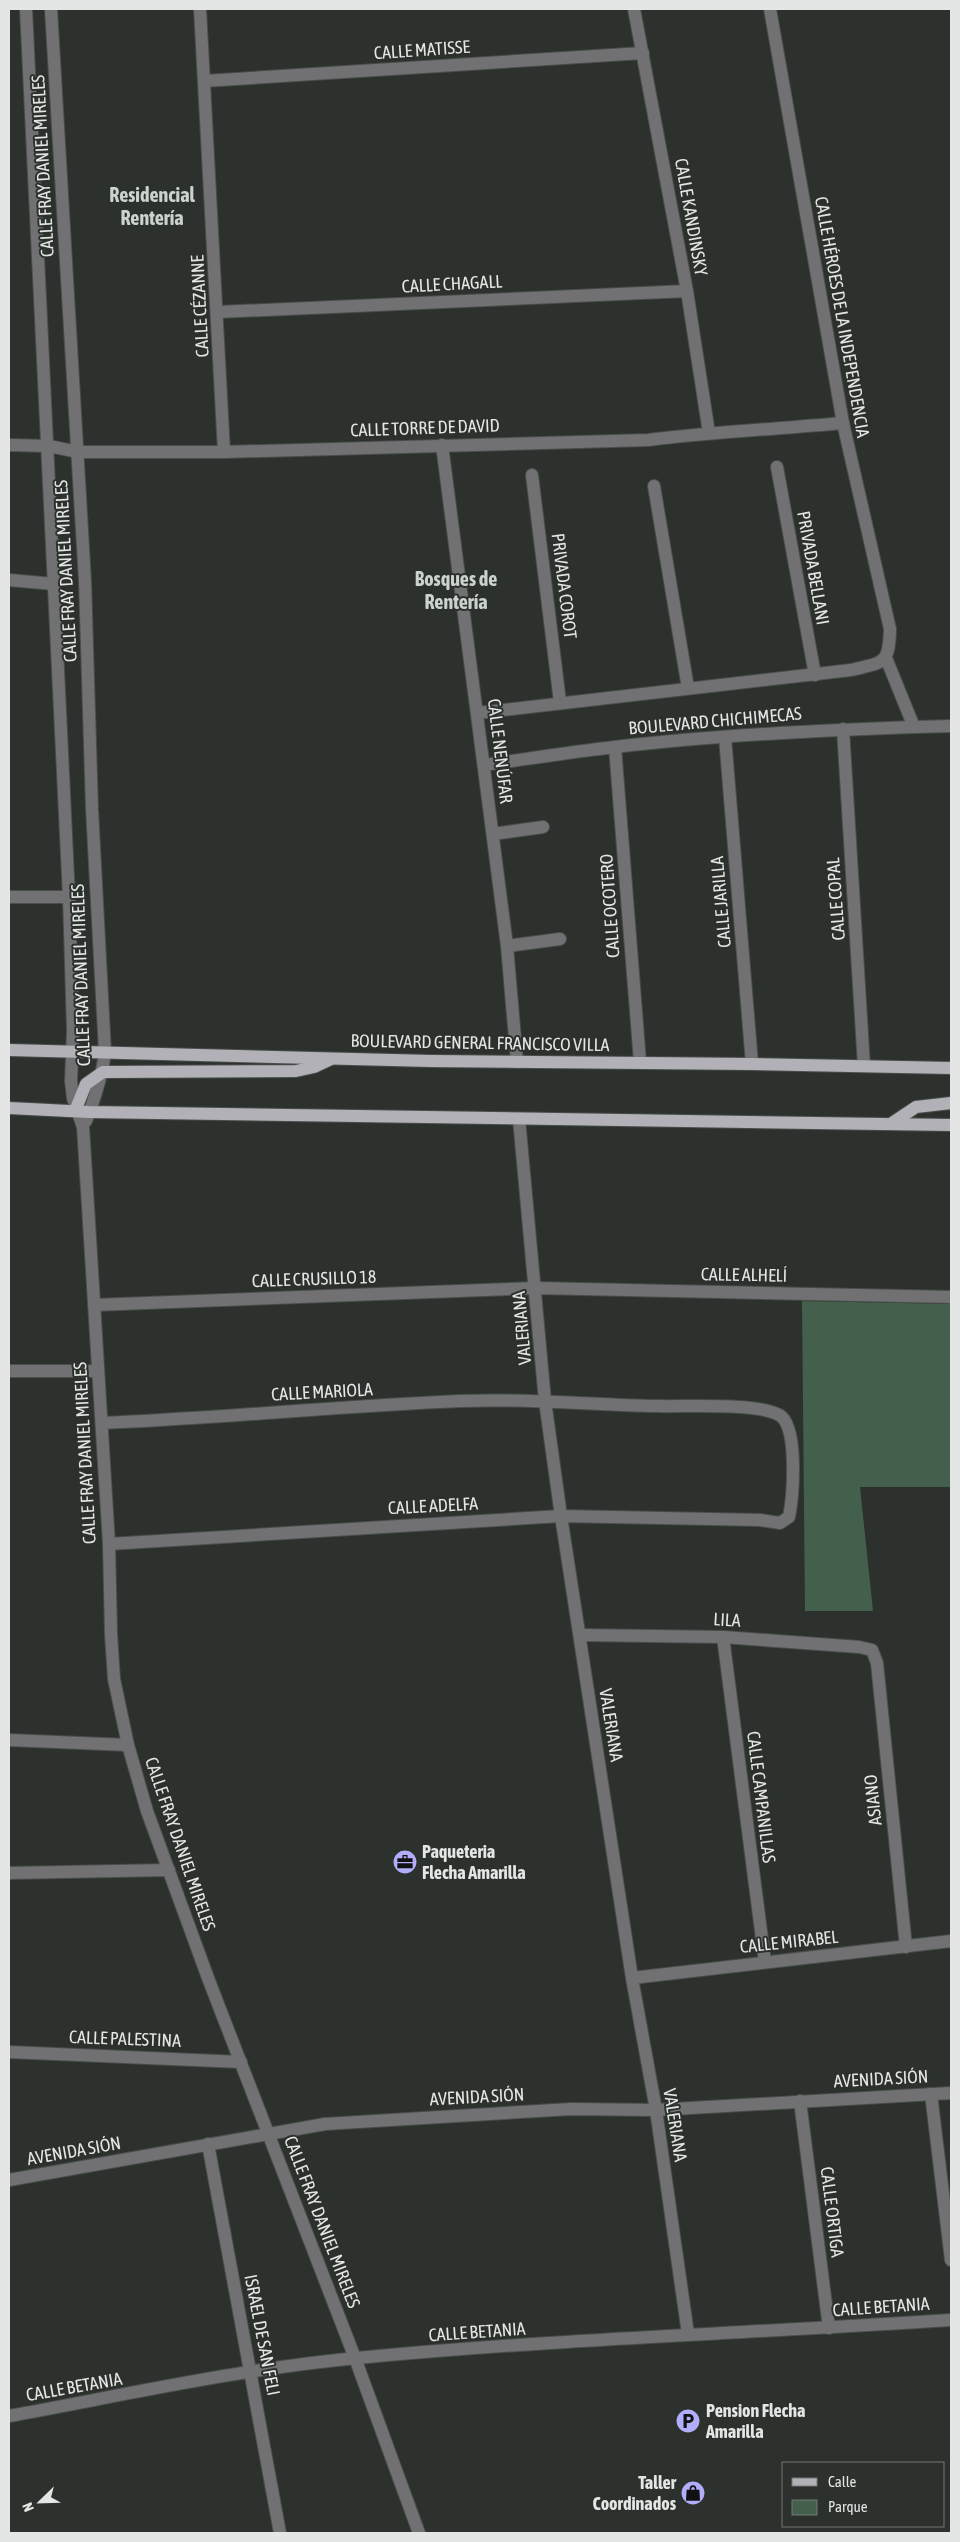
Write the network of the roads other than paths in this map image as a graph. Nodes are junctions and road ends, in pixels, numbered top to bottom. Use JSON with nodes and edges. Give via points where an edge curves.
{"nodes":[{"id":1,"x":26,"y":9,"type":"edge"},
{"id":2,"x":51,"y":9,"type":"edge"},
{"id":3,"x":200,"y":9,"type":"edge"},
{"id":4,"x":634,"y":9,"type":"edge"},
{"id":5,"x":770,"y":9,"type":"edge"},
{"id":6,"x":643,"y":53,"type":"junction"},
{"id":7,"x":204,"y":81,"type":"junction"},
{"id":8,"x":687,"y":291,"type":"junction"},
{"id":9,"x":218,"y":312,"type":"junction"},
{"id":10,"x":843,"y":423,"type":"junction"},
{"id":11,"x":709,"y":433,"type":"junction"},
{"id":12,"x":9,"y":445,"type":"edge"},
{"id":13,"x":442,"y":445,"type":"junction"},
{"id":14,"x":49,"y":446,"type":"junction"},
{"id":15,"x":78,"y":452,"type":"junction"},
{"id":16,"x":224,"y":452,"type":"junction"},
{"id":17,"x":777,"y":466,"type":"dead end"},
{"id":18,"x":532,"y":475,"type":"dead end"},
{"id":19,"x":654,"y":486,"type":"dead end"},
{"id":20,"x":9,"y":580,"type":"edge"},
{"id":21,"x":54,"y":584,"type":"junction"},
{"id":22,"x":886,"y":658,"type":"junction"},
{"id":23,"x":815,"y":675,"type":"junction"},
{"id":24,"x":688,"y":688,"type":"junction"},
{"id":25,"x":560,"y":702,"type":"junction"},
{"id":26,"x":478,"y":713,"type":"junction"},
{"id":27,"x":951,"y":726,"type":"edge"},
{"id":28,"x":914,"y":727,"type":"junction"},
{"id":29,"x":843,"y":729,"type":"junction"},
{"id":30,"x":725,"y":737,"type":"junction"},
{"id":31,"x":615,"y":747,"type":"junction"},
{"id":32,"x":484,"y":765,"type":"junction"},
{"id":33,"x":543,"y":827,"type":"dead end"},
{"id":34,"x":493,"y":834,"type":"junction"},
{"id":35,"x":69,"y":897,"type":"junction"},
{"id":36,"x":9,"y":898,"type":"edge"},
{"id":37,"x":560,"y":939,"type":"dead end"},
{"id":38,"x":507,"y":946,"type":"junction"},
{"id":39,"x":9,"y":1050,"type":"edge"},
{"id":40,"x":72,"y":1052,"type":"junction"},
{"id":41,"x":105,"y":1052,"type":"junction"},
{"id":42,"x":333,"y":1058,"type":"junction"},
{"id":43,"x":517,"y":1062,"type":"junction"},
{"id":44,"x":640,"y":1062,"type":"junction"},
{"id":45,"x":752,"y":1064,"type":"junction"},
{"id":46,"x":864,"y":1066,"type":"junction"},
{"id":47,"x":951,"y":1068,"type":"edge"},
{"id":48,"x":103,"y":1072,"type":"junction"},
{"id":49,"x":951,"y":1103,"type":"edge"},
{"id":50,"x":9,"y":1108,"type":"edge"},
{"id":51,"x":75,"y":1111,"type":"junction"},
{"id":52,"x":89,"y":1112,"type":"junction"},
{"id":53,"x":519,"y":1119,"type":"junction"},
{"id":54,"x":892,"y":1123,"type":"junction"},
{"id":55,"x":951,"y":1125,"type":"edge"},
{"id":56,"x":83,"y":1128,"type":"junction"},
{"id":57,"x":536,"y":1288,"type":"junction"},
{"id":58,"x":951,"y":1297,"type":"edge"},
{"id":59,"x":94,"y":1305,"type":"junction"},
{"id":60,"x":9,"y":1371,"type":"edge"},
{"id":61,"x":98,"y":1371,"type":"junction"},
{"id":62,"x":545,"y":1400,"type":"junction"},
{"id":63,"x":756,"y":1408,"type":"joint"},
{"id":64,"x":102,"y":1423,"type":"junction"},
{"id":65,"x":561,"y":1516,"type":"junction"},
{"id":66,"x":109,"y":1544,"type":"junction"},
{"id":67,"x":580,"y":1635,"type":"junction"},
{"id":68,"x":723,"y":1637,"type":"junction"},
{"id":69,"x":872,"y":1650,"type":"joint"},
{"id":70,"x":9,"y":1740,"type":"edge"},
{"id":71,"x":128,"y":1745,"type":"junction"},
{"id":72,"x":169,"y":1870,"type":"junction"},
{"id":73,"x":9,"y":1873,"type":"edge"},
{"id":74,"x":951,"y":1941,"type":"edge"},
{"id":75,"x":906,"y":1946,"type":"junction"},
{"id":76,"x":765,"y":1962,"type":"junction"},
{"id":77,"x":632,"y":1978,"type":"junction"},
{"id":78,"x":9,"y":2052,"type":"edge"},
{"id":79,"x":241,"y":2062,"type":"junction"},
{"id":80,"x":951,"y":2093,"type":"edge"},
{"id":81,"x":931,"y":2094,"type":"junction"},
{"id":82,"x":800,"y":2101,"type":"junction"},
{"id":83,"x":656,"y":2110,"type":"junction"},
{"id":84,"x":269,"y":2134,"type":"junction"},
{"id":85,"x":208,"y":2144,"type":"junction"},
{"id":86,"x":9,"y":2180,"type":"edge"},
{"id":87,"x":951,"y":2260,"type":"edge"},
{"id":88,"x":951,"y":2320,"type":"edge"},
{"id":89,"x":829,"y":2328,"type":"junction"},
{"id":90,"x":688,"y":2334,"type":"junction"},
{"id":91,"x":355,"y":2358,"type":"junction"},
{"id":92,"x":252,"y":2372,"type":"junction"},
{"id":93,"x":9,"y":2416,"type":"edge"},
{"id":94,"x":280,"y":2533,"type":"edge"},
{"id":95,"x":419,"y":2533,"type":"edge"}],
"edges":[{"from":1,"to":14,"type":"street","name":"CALLE FRAY DANIEL MIRELES"},
{"from":2,"to":15,"type":"street","name":"CALLE FRAY DANIEL MIRELES"},
{"from":3,"to":7,"type":"street","name":"CALLE CÉZANNE"},
{"from":4,"to":6,"type":"street","name":"CALLE KANDINSKY"},
{"from":5,"to":10,"type":"street","name":"CALLE HÉROES DE LA INDEPENDENCIA"},
{"from":6,"to":7,"type":"street","name":"CALLE MATISSE"},
{"from":6,"to":8,"type":"street","name":"CALLE KANDINSKY"},
{"from":7,"to":9,"type":"street","name":"CALLE CÉZANNE"},
{"from":8,"to":9,"type":"street","name":"CALLE CHAGALL"},
{"from":8,"to":11,"type":"street","name":"CALLE KANDINSKY"},
{"from":9,"to":16,"type":"street","name":"CALLE CÉZANNE"},
{"from":10,"to":11,"type":"street","name":"CALLE TORRE DE DAVID"},
{"from":10,"to":22,"type":"street","name":"CALLE HÉROES DE LA INDEPENDENCIA","via":[[890,629]]},
{"from":11,"to":13,"type":"street","name":"CALLE TORRE DE DAVID","via":[[648,440]]},
{"from":12,"to":14,"type":"street","name":"CALLE TORRE DE DAVID"},
{"from":13,"to":16,"type":"street","name":"CALLE TORRE DE DAVID"},
{"from":13,"to":26,"type":"street","name":"CALLE NENÚFAR"},
{"from":14,"to":15,"type":"street","name":"CALLE TORRE DE DAVID"},
{"from":14,"to":21,"type":"street","name":"CALLE FRAY DANIEL MIRELES"},
{"from":15,"to":16,"type":"street","name":"CALLE TORRE DE DAVID"},
{"from":15,"to":41,"type":"street","name":"CALLE FRAY DANIEL MIRELES"},
{"from":17,"to":23,"type":"street","name":"PRIVADA BELLANI"},
{"from":18,"to":25,"type":"street","name":"PRIVADA COROT"},
{"from":19,"to":24,"type":"street"},
{"from":20,"to":21,"type":"street"},
{"from":21,"to":35,"type":"street","name":"CALLE FRAY DANIEL MIRELES"},
{"from":22,"to":23,"type":"street","name":"BOULEVARD CHICHIMECAS","via":[[871,665]]},
{"from":22,"to":28,"type":"street"},
{"from":23,"to":24,"type":"street","name":"BOULEVARD CHICHIMECAS"},
{"from":24,"to":25,"type":"street","name":"BOULEVARD CHICHIMECAS"},
{"from":25,"to":26,"type":"street","name":"BOULEVARD CHICHIMECAS"},
{"from":26,"to":32,"type":"street","name":"CALLE NENÚFAR"},
{"from":27,"to":28,"type":"street","name":"BOULEVARD CHICHIMECAS"},
{"from":28,"to":29,"type":"street","name":"BOULEVARD CHICHIMECAS"},
{"from":29,"to":30,"type":"street","name":"BOULEVARD CHICHIMECAS"},
{"from":29,"to":46,"type":"street","name":"CALLE COPAL"},
{"from":30,"to":31,"type":"street","name":"BOULEVARD CHICHIMECAS"},
{"from":30,"to":45,"type":"street","name":"CALLE JARILLA"},
{"from":31,"to":32,"type":"street","name":"BOULEVARD CHICHIMECAS"},
{"from":31,"to":44,"type":"street","name":"CALLE OCOTERO"},
{"from":32,"to":34,"type":"street","name":"CALLE NENÚFAR"},
{"from":33,"to":34,"type":"street"},
{"from":34,"to":38,"type":"street","name":"CALLE NENÚFAR"},
{"from":35,"to":36,"type":"street"},
{"from":35,"to":40,"type":"street","name":"CALLE FRAY DANIEL MIRELES"},
{"from":37,"to":38,"type":"street"},
{"from":38,"to":43,"type":"street","name":"CALLE NENÚFAR"},
{"from":39,"to":40,"type":"main road","name":"BOULEVARD GENERAL FRANCISCO VILLA"},
{"from":40,"to":41,"type":"main road","name":"BOULEVARD GENERAL FRANCISCO VILLA"},
{"from":40,"to":51,"type":"street","name":"CALLE FRAY DANIEL MIRELES"},
{"from":41,"to":42,"type":"main road","name":"BOULEVARD GENERAL FRANCISCO VILLA"},
{"from":41,"to":48,"type":"street","name":"CALLE FRAY DANIEL MIRELES"},
{"from":42,"to":43,"type":"main road","name":"BOULEVARD GENERAL FRANCISCO VILLA"},
{"from":42,"to":48,"type":"main road","via":[[304,1070]]},
{"from":43,"to":44,"type":"main road","name":"BOULEVARD GENERAL FRANCISCO VILLA"},
{"from":44,"to":45,"type":"main road","name":"BOULEVARD GENERAL FRANCISCO VILLA"},
{"from":45,"to":46,"type":"main road","name":"BOULEVARD GENERAL FRANCISCO VILLA"},
{"from":46,"to":47,"type":"main road","name":"BOULEVARD GENERAL FRANCISCO VILLA"},
{"from":48,"to":51,"type":"main road","via":[[86,1084]]},
{"from":48,"to":52,"type":"street","name":"CALLE FRAY DANIEL MIRELES"},
{"from":49,"to":54,"type":"main road","via":[[916,1107]]},
{"from":50,"to":51,"type":"main road"},
{"from":51,"to":52,"type":"main road"},
{"from":51,"to":56,"type":"street","name":"CALLE FRAY DANIEL MIRELES"},
{"from":52,"to":53,"type":"main road"},
{"from":52,"to":56,"type":"street","name":"CALLE FRAY DANIEL MIRELES"},
{"from":53,"to":54,"type":"main road"},
{"from":53,"to":57,"type":"street","name":"VALERIANA"},
{"from":54,"to":55,"type":"main road"},
{"from":56,"to":59,"type":"street","name":"CALLE FRAY DANIEL MIRELES"},
{"from":57,"to":58,"type":"street","name":"CALLE ALHELÍ"},
{"from":57,"to":59,"type":"street","name":"CALLE CRUSILLO 18"},
{"from":57,"to":62,"type":"street","name":"VALERIANA"},
{"from":59,"to":61,"type":"street","name":"CALLE FRAY DANIEL MIRELES"},
{"from":60,"to":61,"type":"street"},
{"from":61,"to":64,"type":"street","name":"CALLE FRAY DANIEL MIRELES"},
{"from":62,"to":63,"type":"street","name":"CALLE MARIOLA","via":[[624,1406]]},
{"from":62,"to":64,"type":"street","name":"CALLE MARIOLA","via":[[452,1402]]},
{"from":62,"to":65,"type":"street","name":"VALERIANA"},
{"from":63,"to":65,"type":"street","name":"CALLE ADELFA","via":[[777,1414],[786,1422],[792,1456],[792,1501],[789,1517],[780,1523]]},
{"from":64,"to":66,"type":"street","name":"CALLE FRAY DANIEL MIRELES"},
{"from":65,"to":66,"type":"street","name":"CALLE ADELFA"},
{"from":65,"to":67,"type":"street","name":"VALERIANA"},
{"from":66,"to":71,"type":"street","name":"CALLE FRAY DANIEL MIRELES","via":[[114,1678]]},
{"from":67,"to":68,"type":"street","name":"LILA"},
{"from":67,"to":77,"type":"street","name":"VALERIANA"},
{"from":68,"to":69,"type":"street","name":"LILA"},
{"from":68,"to":76,"type":"street","name":"CALLE CAMPANILLAS"},
{"from":69,"to":75,"type":"street","name":"ASIANO","via":[[877,1663]]},
{"from":70,"to":71,"type":"street"},
{"from":71,"to":72,"type":"street","name":"CALLE FRAY DANIEL MIRELES","via":[[147,1811]]},
{"from":72,"to":73,"type":"street"},
{"from":72,"to":79,"type":"street","name":"CALLE FRAY DANIEL MIRELES"},
{"from":74,"to":75,"type":"street","name":"CALLE MIRABEL"},
{"from":75,"to":76,"type":"street","name":"CALLE MIRABEL"},
{"from":76,"to":77,"type":"street","name":"CALLE MIRABEL"},
{"from":77,"to":83,"type":"street","name":"VALERIANA"},
{"from":78,"to":79,"type":"street","name":"CALLE PALESTINA"},
{"from":79,"to":84,"type":"street","name":"CALLE FRAY DANIEL MIRELES"},
{"from":80,"to":81,"type":"street","name":"AVENIDA SIÓN"},
{"from":81,"to":82,"type":"street","name":"AVENIDA SIÓN"},
{"from":81,"to":87,"type":"street"},
{"from":82,"to":83,"type":"street","name":"AVENIDA SIÓN"},
{"from":82,"to":89,"type":"street","name":"CALLE ORTIGA"},
{"from":83,"to":84,"type":"street","name":"AVENIDA SIÓN","via":[[571,2109],[326,2124]]},
{"from":83,"to":90,"type":"street","name":"VALERIANA"},
{"from":84,"to":85,"type":"street","name":"AVENIDA SIÓN"},
{"from":84,"to":91,"type":"street","name":"CALLE FRAY DANIEL MIRELES"},
{"from":85,"to":86,"type":"street","name":"AVENIDA SIÓN"},
{"from":85,"to":92,"type":"street","name":"ISRAEL DE SAN FELI"},
{"from":88,"to":89,"type":"street","name":"CALLE BETANIA"},
{"from":89,"to":90,"type":"street","name":"CALLE BETANIA"},
{"from":90,"to":91,"type":"street","name":"CALLE BETANIA"},
{"from":91,"to":92,"type":"street","name":"CALLE BETANIA"},
{"from":91,"to":95,"type":"street","name":"CALLE FRAY DANIEL MIRELES"},
{"from":92,"to":93,"type":"street","name":"CALLE BETANIA"},
{"from":92,"to":94,"type":"street","name":"ISRAEL DE SAN FELI"}]}
